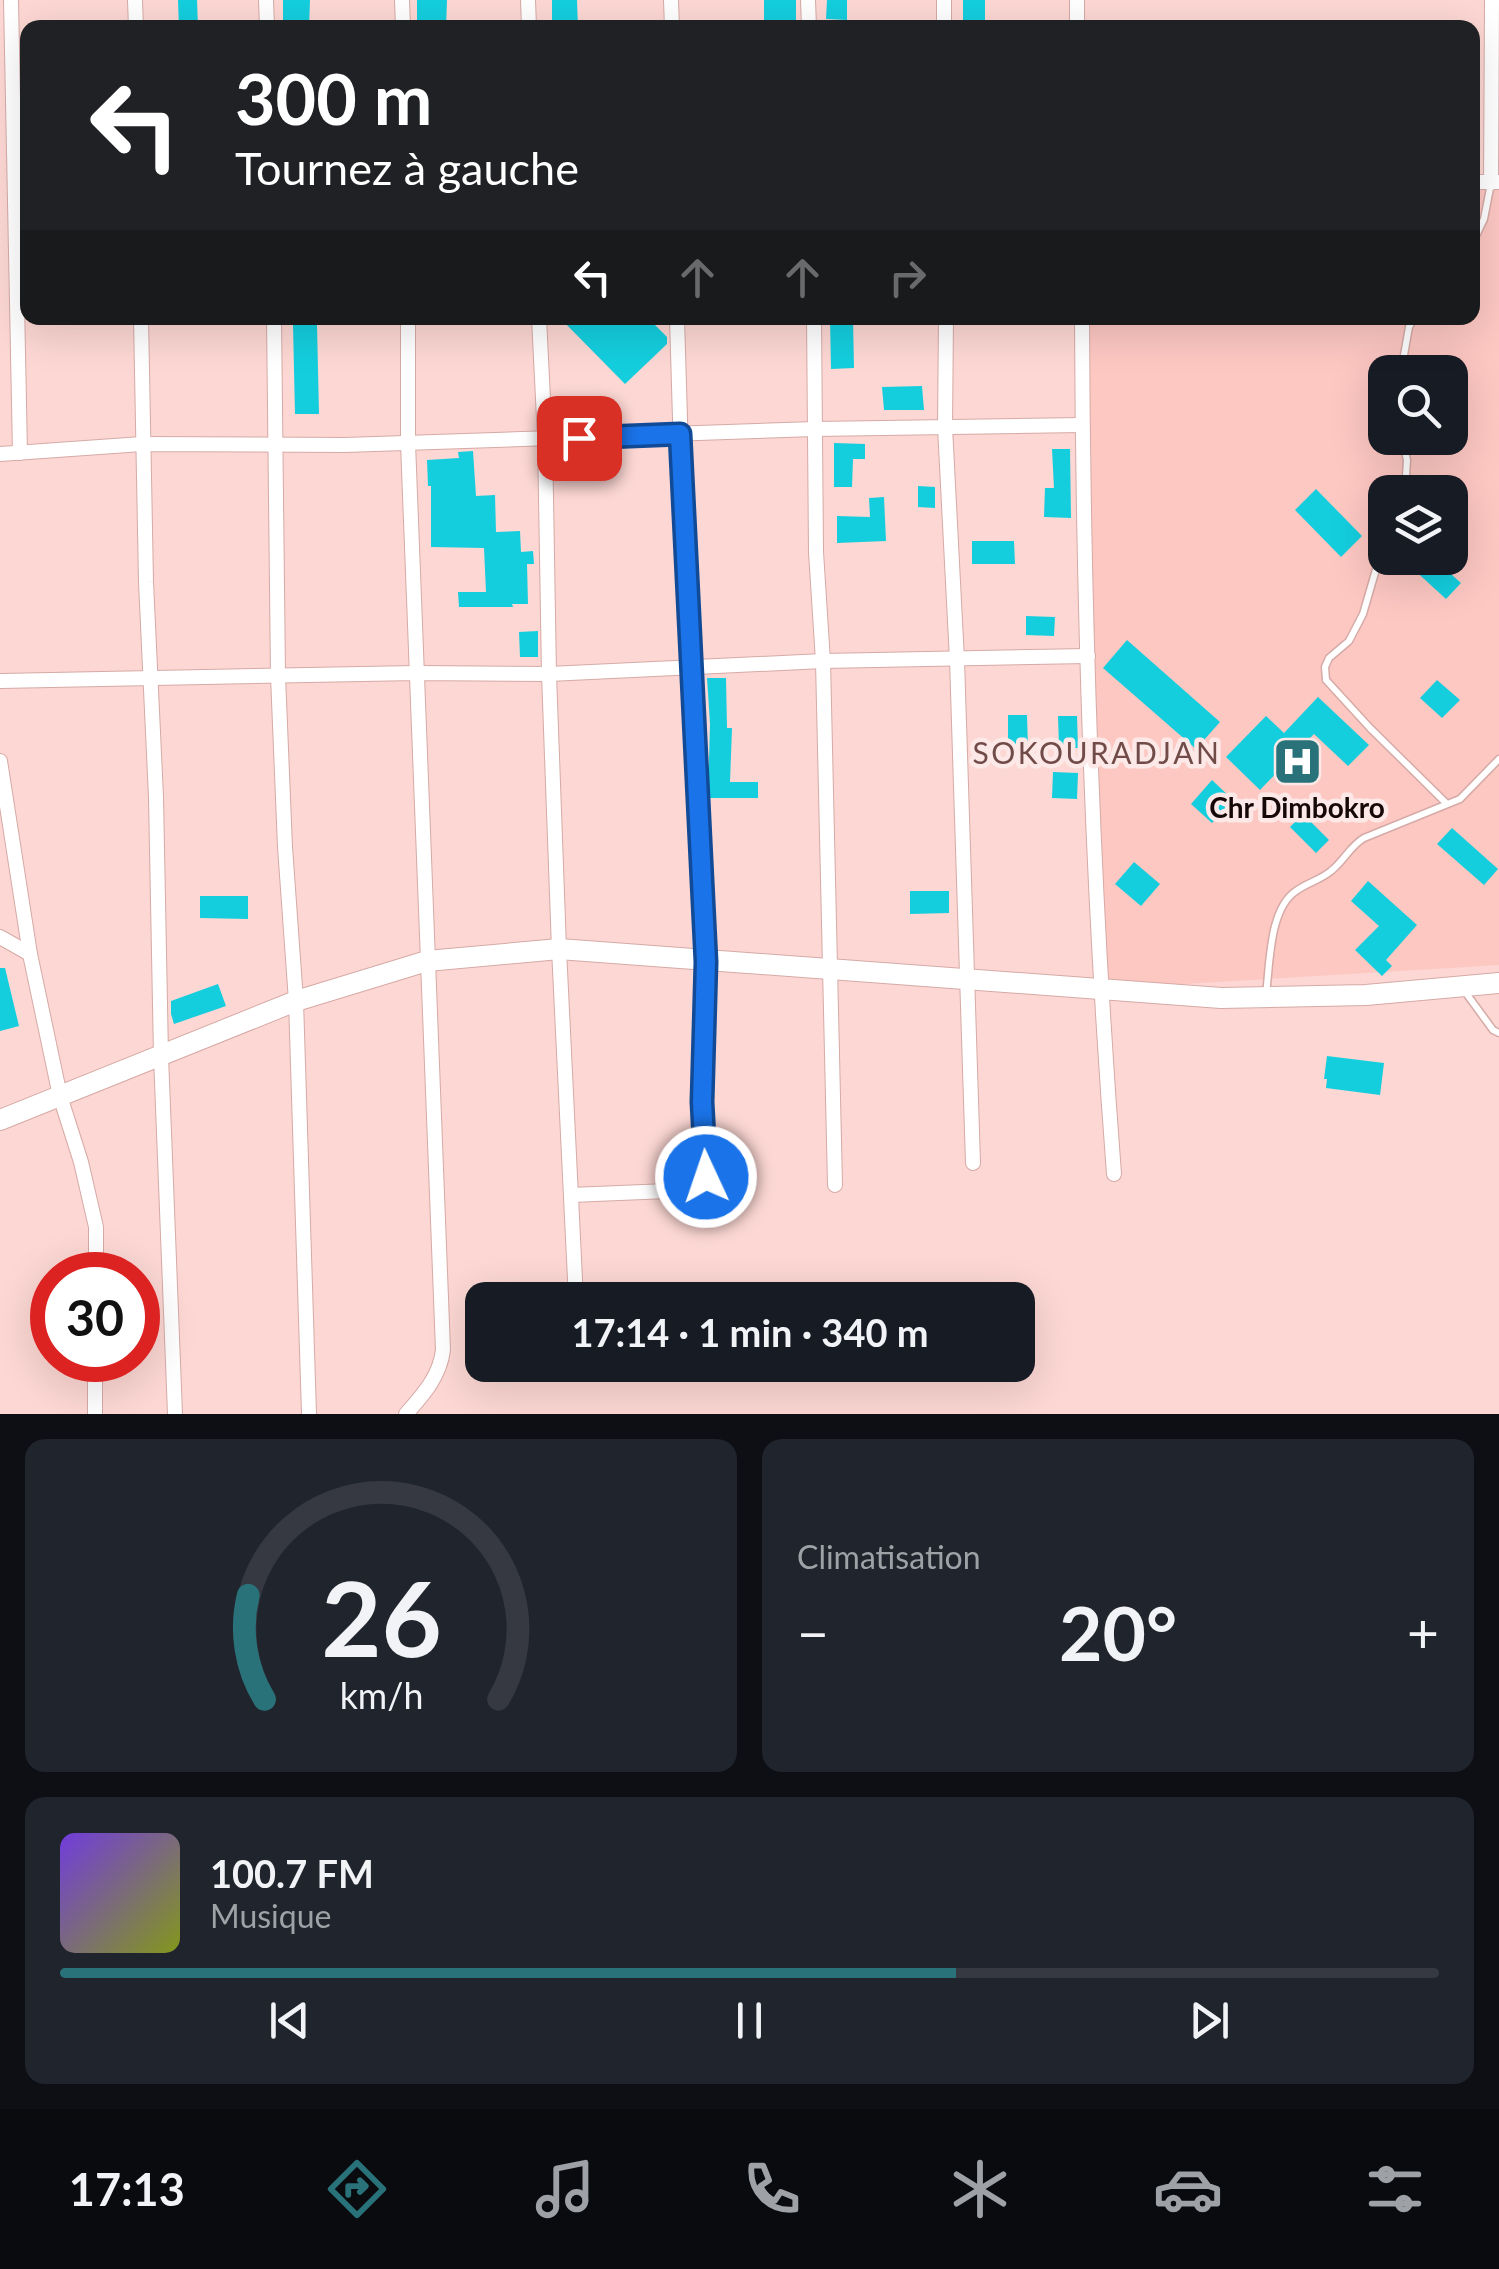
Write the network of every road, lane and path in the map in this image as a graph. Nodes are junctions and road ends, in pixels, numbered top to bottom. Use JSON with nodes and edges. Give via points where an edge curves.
{"nodes":[{"id":1,"x":10,"y":0,"type":"edge"},
{"id":2,"x":1492,"y":0,"type":"edge"},
{"id":3,"x":20,"y":179,"type":"edge"},
{"id":4,"x":1495,"y":182,"type":"edge"},
{"id":5,"x":1480,"y":227,"type":"edge"},
{"id":6,"x":21,"y":325,"type":"edge"},
{"id":7,"x":141,"y":325,"type":"edge"},
{"id":8,"x":274,"y":325,"type":"edge"},
{"id":9,"x":408,"y":325,"type":"edge"},
{"id":10,"x":539,"y":325,"type":"edge"},
{"id":11,"x":678,"y":325,"type":"edge"},
{"id":12,"x":814,"y":325,"type":"edge"},
{"id":13,"x":946,"y":325,"type":"edge"},
{"id":14,"x":1082,"y":325,"type":"edge"},
{"id":15,"x":1410,"y":325,"type":"edge"},
{"id":16,"x":1405,"y":355,"type":"edge"},
{"id":17,"x":1082,"y":425,"type":"junction"},
{"id":18,"x":945,"y":427,"type":"junction"},
{"id":19,"x":815,"y":429,"type":"junction"},
{"id":20,"x":680,"y":434,"type":"junction"},
{"id":21,"x":546,"y":439,"type":"junction"},
{"id":22,"x":408,"y":443,"type":"junction"},
{"id":23,"x":142,"y":444,"type":"junction"},
{"id":24,"x":274,"y":444,"type":"junction"},
{"id":25,"x":20,"y":453,"type":"junction"},
{"id":26,"x":0,"y":454,"type":"edge"},
{"id":27,"x":1374,"y":575,"type":"edge"},
{"id":28,"x":1088,"y":656,"type":"junction"},
{"id":29,"x":957,"y":660,"type":"junction"},
{"id":30,"x":823,"y":661,"type":"junction"},
{"id":31,"x":690,"y":667,"type":"junction"},
{"id":32,"x":416,"y":673,"type":"junction"},
{"id":33,"x":549,"y":674,"type":"junction"},
{"id":34,"x":278,"y":676,"type":"junction"},
{"id":35,"x":152,"y":677,"type":"junction"},
{"id":36,"x":0,"y":680,"type":"edge"},
{"id":37,"x":1499,"y":759,"type":"edge"},
{"id":38,"x":0,"y":762,"type":"edge"},
{"id":39,"x":1446,"y":803,"type":"junction"},
{"id":40,"x":0,"y":937,"type":"edge"},
{"id":41,"x":559,"y":949,"type":"junction"},
{"id":42,"x":30,"y":954,"type":"junction"},
{"id":43,"x":426,"y":961,"type":"junction"},
{"id":44,"x":706,"y":962,"type":"junction"},
{"id":45,"x":832,"y":971,"type":"junction"},
{"id":46,"x":968,"y":980,"type":"junction"},
{"id":47,"x":1499,"y":983,"type":"edge"},
{"id":48,"x":1462,"y":988,"type":"junction"},
{"id":49,"x":1100,"y":989,"type":"junction"},
{"id":50,"x":1266,"y":997,"type":"junction"},
{"id":51,"x":296,"y":1001,"type":"junction"},
{"id":52,"x":1499,"y":1033,"type":"edge"},
{"id":53,"x":162,"y":1056,"type":"junction"},
{"id":54,"x":60,"y":1096,"type":"junction"},
{"id":55,"x":0,"y":1120,"type":"edge"},
{"id":56,"x":972,"y":1164,"type":"dead end"},
{"id":57,"x":1114,"y":1174,"type":"dead end"},
{"id":58,"x":835,"y":1184,"type":"dead end"},
{"id":59,"x":571,"y":1194,"type":"junction"},
{"id":60,"x":97,"y":1252,"type":"edge"},
{"id":61,"x":575,"y":1282,"type":"edge"},
{"id":62,"x":96,"y":1382,"type":"edge"},
{"id":63,"x":95,"y":1414,"type":"edge"},
{"id":64,"x":174,"y":1414,"type":"edge"},
{"id":65,"x":309,"y":1414,"type":"edge"},
{"id":66,"x":406,"y":1414,"type":"edge"}],
"edges":[{"from":1,"to":3,"type":"street"},
{"from":2,"to":4,"type":"street"},
{"from":4,"to":5,"type":"lane"},
{"from":6,"to":25,"type":"street"},
{"from":7,"to":23,"type":"street"},
{"from":8,"to":24,"type":"street"},
{"from":9,"to":22,"type":"street"},
{"from":10,"to":21,"type":"street"},
{"from":11,"to":20,"type":"street"},
{"from":12,"to":19,"type":"street"},
{"from":13,"to":18,"type":"street"},
{"from":14,"to":17,"type":"street"},
{"from":15,"to":16,"type":"lane"},
{"from":17,"to":18,"type":"street"},
{"from":17,"to":28,"type":"street"},
{"from":18,"to":19,"type":"street"},
{"from":18,"to":29,"type":"street"},
{"from":19,"to":20,"type":"street"},
{"from":19,"to":30,"type":"street"},
{"from":20,"to":21,"type":"street"},
{"from":20,"to":31,"type":"street"},
{"from":21,"to":22,"type":"street"},
{"from":21,"to":33,"type":"street"},
{"from":22,"to":24,"type":"street"},
{"from":22,"to":32,"type":"street"},
{"from":23,"to":24,"type":"street"},
{"from":23,"to":25,"type":"street"},
{"from":23,"to":35,"type":"street"},
{"from":24,"to":34,"type":"street"},
{"from":25,"to":26,"type":"street"},
{"from":27,"to":39,"type":"lane","via":[[1363,614],[1349,641],[1329,658],[1326,680]]},
{"from":28,"to":29,"type":"street"},
{"from":28,"to":49,"type":"street"},
{"from":29,"to":30,"type":"street"},
{"from":29,"to":46,"type":"street"},
{"from":30,"to":31,"type":"street"},
{"from":30,"to":45,"type":"street"},
{"from":31,"to":33,"type":"street"},
{"from":31,"to":44,"type":"street"},
{"from":32,"to":33,"type":"street"},
{"from":32,"to":34,"type":"street"},
{"from":32,"to":43,"type":"street"},
{"from":33,"to":41,"type":"street"},
{"from":34,"to":35,"type":"street"},
{"from":34,"to":51,"type":"street"},
{"from":35,"to":36,"type":"street"},
{"from":35,"to":53,"type":"street"},
{"from":37,"to":39,"type":"lane","via":[[1471,790]]},
{"from":38,"to":42,"type":"street"},
{"from":39,"to":50,"type":"lane","via":[[1355,843],[1329,874],[1295,891],[1277,915]]},
{"from":40,"to":42,"type":"street"},
{"from":41,"to":43,"type":"main road"},
{"from":41,"to":44,"type":"main road"},
{"from":41,"to":59,"type":"street"},
{"from":42,"to":54,"type":"street"},
{"from":43,"to":51,"type":"main road"},
{"from":43,"to":66,"type":"street","via":[[443,1350],[436,1375]]},
{"from":44,"to":45,"type":"main road"},
{"from":44,"to":59,"type":"street","via":[[706,1177],[692,1190]]},
{"from":45,"to":46,"type":"main road"},
{"from":45,"to":58,"type":"street"},
{"from":46,"to":49,"type":"main road"},
{"from":46,"to":56,"type":"street"},
{"from":47,"to":48,"type":"main road"},
{"from":48,"to":50,"type":"main road"},
{"from":48,"to":52,"type":"lane"},
{"from":49,"to":50,"type":"main road"},
{"from":49,"to":57,"type":"street"},
{"from":51,"to":53,"type":"main road"},
{"from":51,"to":65,"type":"street"},
{"from":53,"to":54,"type":"main road"},
{"from":53,"to":64,"type":"street"},
{"from":54,"to":55,"type":"main road"},
{"from":54,"to":60,"type":"street","via":[[94,1218]]},
{"from":59,"to":61,"type":"street"},
{"from":62,"to":63,"type":"street"}]}
